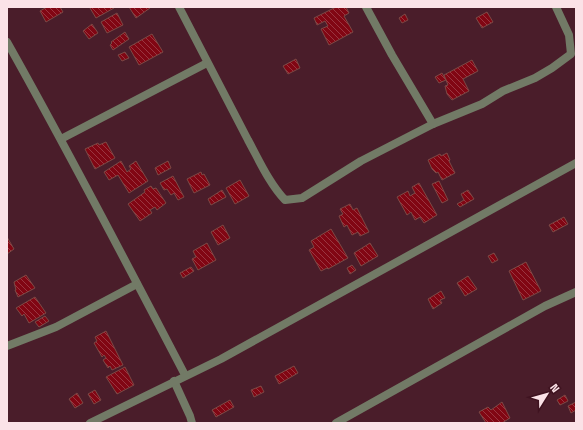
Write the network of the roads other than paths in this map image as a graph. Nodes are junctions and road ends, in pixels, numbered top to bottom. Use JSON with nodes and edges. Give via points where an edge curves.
{"nodes":[{"id":1,"x":179,"y":7,"type":"edge"},
{"id":2,"x":366,"y":7,"type":"edge"},
{"id":3,"x":556,"y":7,"type":"edge"},
{"id":4,"x":7,"y":42,"type":"edge"},
{"id":5,"x":207,"y":63,"type":"junction"},
{"id":6,"x":433,"y":124,"type":"junction"},
{"id":7,"x":61,"y":139,"type":"junction"},
{"id":8,"x":576,"y":163,"type":"edge"},
{"id":9,"x":137,"y":284,"type":"junction"},
{"id":10,"x":576,"y":292,"type":"edge"},
{"id":11,"x":7,"y":346,"type":"edge"},
{"id":12,"x":185,"y":376,"type":"junction"},
{"id":13,"x":174,"y":381,"type":"junction"},
{"id":14,"x":90,"y":423,"type":"edge"},
{"id":15,"x":192,"y":423,"type":"edge"},
{"id":16,"x":336,"y":423,"type":"edge"}],
"edges":[{"from":1,"to":5,"type":"street"},
{"from":2,"to":6,"type":"street"},
{"from":3,"to":6,"type":"street","via":[[569,35],[571,54],[535,78]]},
{"from":4,"to":7,"type":"street"},
{"from":5,"to":6,"type":"street","via":[[277,192],[285,200],[302,198],[361,161]]},
{"from":5,"to":7,"type":"street"},
{"from":7,"to":9,"type":"street"},
{"from":8,"to":12,"type":"street","via":[[228,355]]},
{"from":9,"to":11,"type":"street","via":[[56,327]]},
{"from":9,"to":12,"type":"street"},
{"from":10,"to":16,"type":"street","via":[[545,306]]},
{"from":12,"to":13,"type":"street"},
{"from":13,"to":14,"type":"street"},
{"from":13,"to":15,"type":"street"}]}
